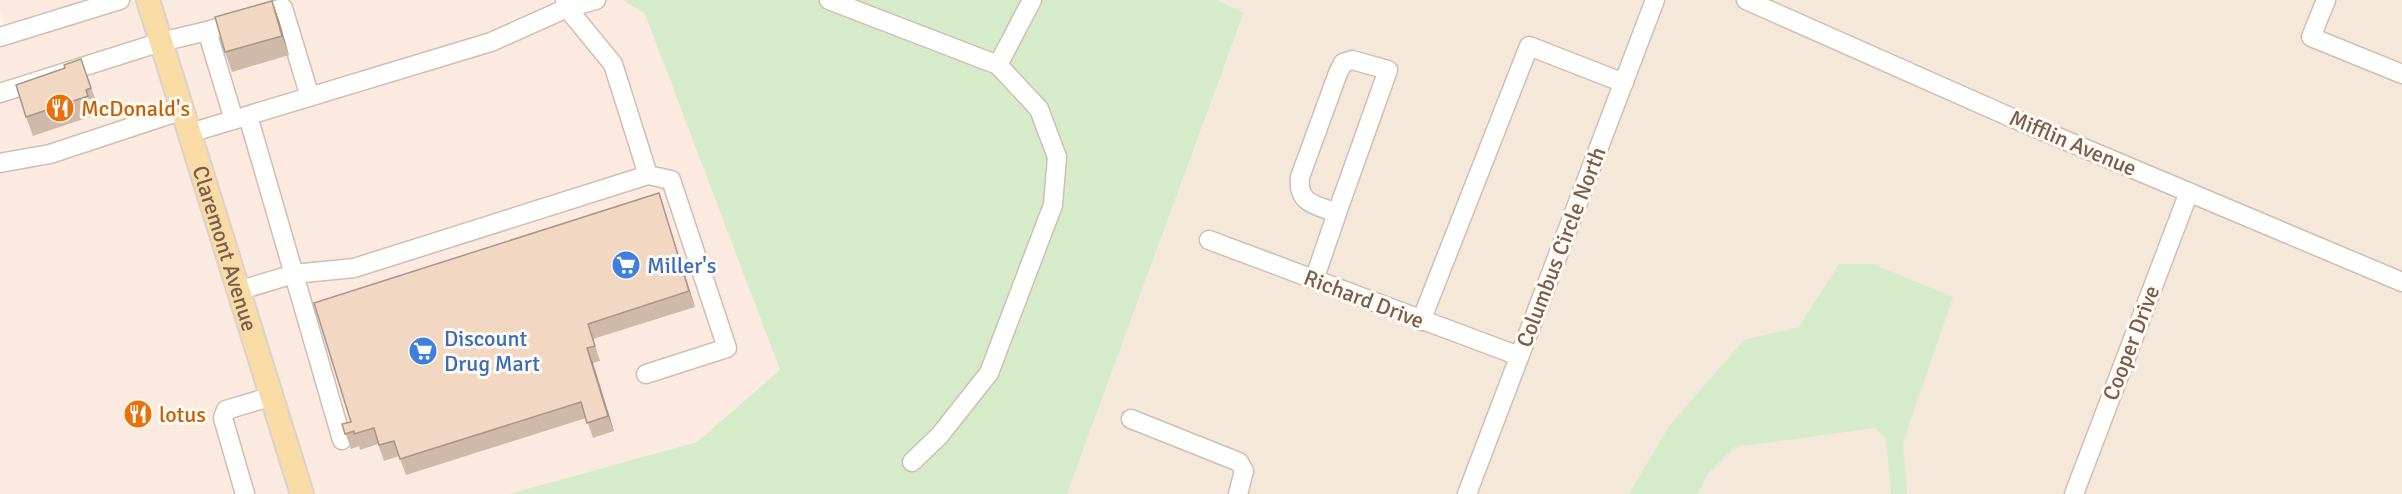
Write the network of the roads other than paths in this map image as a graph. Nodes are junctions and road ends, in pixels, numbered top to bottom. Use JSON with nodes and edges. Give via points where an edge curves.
{"nodes":[{"id":1,"x":120,"y":0,"type":"edge"},
{"id":2,"x":148,"y":0,"type":"edge"},
{"id":3,"x":596,"y":0,"type":"edge"},
{"id":4,"x":829,"y":0,"type":"edge"},
{"id":5,"x":1032,"y":0,"type":"edge"},
{"id":6,"x":1655,"y":0,"type":"edge"},
{"id":7,"x":1746,"y":0,"type":"edge"},
{"id":8,"x":2326,"y":0,"type":"edge"},
{"id":9,"x":566,"y":4,"type":"edge"},
{"id":10,"x":207,"y":31,"type":"junction"},
{"id":11,"x":0,"y":37,"type":"edge"},
{"id":12,"x":161,"y":42,"type":"junction"},
{"id":13,"x":998,"y":66,"type":"junction"},
{"id":14,"x":2402,"y":74,"type":"edge"},
{"id":15,"x":1624,"y":83,"type":"junction"},
{"id":16,"x":0,"y":93,"type":"edge"},
{"id":17,"x":310,"y":97,"type":"junction"},
{"id":18,"x":183,"y":110,"type":"junction"},
{"id":19,"x":241,"y":118,"type":"junction"},
{"id":20,"x":190,"y":133,"type":"junction"},
{"id":21,"x":0,"y":163,"type":"edge"},
{"id":22,"x":648,"y":175,"type":"junction"},
{"id":23,"x":2189,"y":192,"type":"junction"},
{"id":24,"x":1337,"y":213,"type":"junction"},
{"id":25,"x":1209,"y":240,"type":"dead end"},
{"id":26,"x":294,"y":274,"type":"junction"},
{"id":27,"x":1314,"y":280,"type":"junction"},
{"id":28,"x":2402,"y":282,"type":"edge"},
{"id":29,"x":237,"y":291,"type":"junction"},
{"id":30,"x":1421,"y":321,"type":"junction"},
{"id":31,"x":1520,"y":357,"type":"junction"},
{"id":32,"x":646,"y":374,"type":"dead end"},
{"id":33,"x":273,"y":396,"type":"junction"},
{"id":34,"x":1131,"y":419,"type":"dead end"},
{"id":35,"x":342,"y":440,"type":"edge"},
{"id":36,"x":912,"y":462,"type":"dead end"},
{"id":37,"x":245,"y":494,"type":"edge"},
{"id":38,"x":303,"y":494,"type":"edge"},
{"id":39,"x":1238,"y":494,"type":"edge"},
{"id":40,"x":1467,"y":494,"type":"edge"},
{"id":41,"x":2074,"y":494,"type":"edge"}],
"edges":[{"from":1,"to":11,"type":"street"},
{"from":2,"to":12,"type":"main road","name":"Claremont Avenue"},
{"from":3,"to":9,"type":"street"},
{"from":4,"to":13,"type":"street"},
{"from":5,"to":13,"type":"street"},
{"from":6,"to":15,"type":"street","name":"Columbus Circle North"},
{"from":7,"to":23,"type":"street","name":"Mifflin Avenue"},
{"from":8,"to":14,"type":"street","via":[[2311,37]]},
{"from":9,"to":17,"type":"street","via":[[491,42]]},
{"from":9,"to":22,"type":"street","via":[[613,64]]},
{"from":10,"to":12,"type":"street"},
{"from":10,"to":17,"type":"street","via":[[284,8]]},
{"from":10,"to":19,"type":"street"},
{"from":12,"to":16,"type":"street"},
{"from":12,"to":18,"type":"main road","name":"Claremont Avenue"},
{"from":13,"to":36,"type":"street","via":[[1039,109],[1057,157],[1053,205],[989,373],[940,435]]},
{"from":15,"to":30,"type":"street","via":[[1529,46]]},
{"from":15,"to":31,"type":"street","name":"Columbus Circle North"},
{"from":17,"to":19,"type":"street"},
{"from":18,"to":20,"type":"main road","name":"Claremont Avenue"},
{"from":18,"to":21,"type":"street","via":[[50,154]]},
{"from":19,"to":20,"type":"street"},
{"from":19,"to":26,"type":"street"},
{"from":20,"to":29,"type":"main road","name":"Claremont Avenue"},
{"from":22,"to":26,"type":"street","via":[[354,267]]},
{"from":22,"to":32,"type":"street","via":[[671,180],[727,348]]},
{"from":23,"to":28,"type":"street","name":"Mifflin Avenue"},
{"from":23,"to":41,"type":"street","name":"Cooper Drive"},
{"from":24,"to":24,"type":"street","via":[[1303,197],[1300,177],[1338,73],[1343,63],[1352,60],[1388,70]]},
{"from":24,"to":27,"type":"street"},
{"from":25,"to":27,"type":"street","name":"Richard Drive"},
{"from":26,"to":29,"type":"street"},
{"from":26,"to":35,"type":"street"},
{"from":27,"to":30,"type":"street","name":"Richard Drive"},
{"from":29,"to":33,"type":"main road","name":"Claremont Avenue"},
{"from":30,"to":31,"type":"street","name":"Richard Drive"},
{"from":31,"to":40,"type":"street","name":"Columbus Circle North"},
{"from":33,"to":37,"type":"street","via":[[226,410],[223,418]]},
{"from":33,"to":38,"type":"main road","name":"Claremont Avenue"},
{"from":34,"to":39,"type":"street","via":[[1239,462],[1244,471]]}]}
